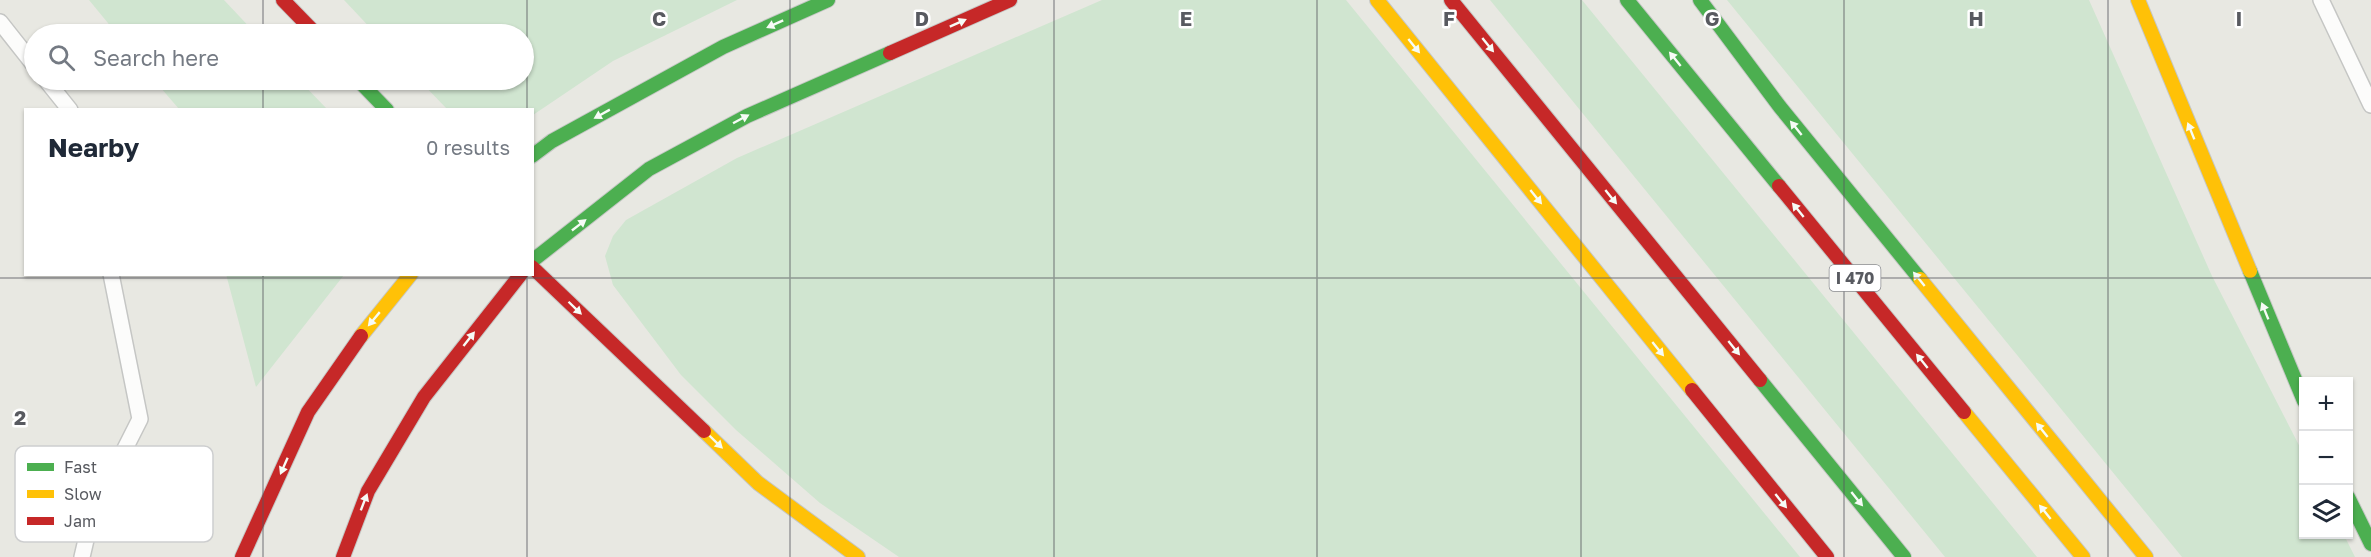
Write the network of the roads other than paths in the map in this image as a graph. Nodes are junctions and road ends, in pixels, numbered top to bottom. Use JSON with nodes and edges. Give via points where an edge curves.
{"nodes":[{"id":1,"x":283,"y":0,"type":"edge"},
{"id":2,"x":828,"y":0,"type":"edge"},
{"id":3,"x":1010,"y":0,"type":"edge"},
{"id":4,"x":1377,"y":0,"type":"edge"},
{"id":5,"x":1451,"y":0,"type":"edge"},
{"id":6,"x":1626,"y":0,"type":"edge"},
{"id":7,"x":1700,"y":0,"type":"edge"},
{"id":8,"x":2138,"y":0,"type":"edge"},
{"id":9,"x":2321,"y":0,"type":"edge"},
{"id":10,"x":0,"y":22,"type":"edge"},
{"id":11,"x":306,"y":24,"type":"edge"},
{"id":12,"x":24,"y":52,"type":"edge"},
{"id":13,"x":54,"y":90,"type":"edge"},
{"id":14,"x":368,"y":90,"type":"edge"},
{"id":15,"x":2371,"y":105,"type":"edge"},
{"id":16,"x":68,"y":108,"type":"edge"},
{"id":17,"x":385,"y":108,"type":"edge"},
{"id":18,"x":534,"y":154,"type":"edge"},
{"id":19,"x":534,"y":259,"type":"edge"},
{"id":20,"x":534,"y":269,"type":"edge"},
{"id":21,"x":111,"y":276,"type":"edge"},
{"id":22,"x":409,"y":276,"type":"edge"},
{"id":23,"x":518,"y":276,"type":"edge"},
{"id":24,"x":2299,"y":389,"type":"edge"},
{"id":25,"x":126,"y":446,"type":"edge"},
{"id":26,"x":2353,"y":505,"type":"edge"},
{"id":27,"x":85,"y":542,"type":"edge"},
{"id":28,"x":2371,"y":544,"type":"edge"},
{"id":29,"x":82,"y":557,"type":"edge"},
{"id":30,"x":242,"y":557,"type":"edge"},
{"id":31,"x":343,"y":557,"type":"edge"},
{"id":32,"x":858,"y":557,"type":"edge"},
{"id":33,"x":1827,"y":557,"type":"edge"},
{"id":34,"x":1904,"y":557,"type":"edge"},
{"id":35,"x":2082,"y":557,"type":"edge"},
{"id":36,"x":2146,"y":557,"type":"edge"}],
"edges":[{"from":1,"to":11,"type":"main road"},
{"from":2,"to":18,"type":"main road","one_way":true,"via":[[723,47]]},
{"from":19,"to":3,"type":"main road","one_way":true,"via":[[649,169],[747,116]]},
{"from":4,"to":33,"type":"main road","one_way":true},
{"from":5,"to":34,"type":"main road","one_way":true},
{"from":35,"to":6,"type":"main road","number":"I 470","one_way":true},
{"from":36,"to":7,"type":"main road","one_way":true,"via":[[1779,108]]},
{"from":24,"to":8,"type":"main road","one_way":true},
{"from":9,"to":15,"type":"lane"},
{"from":10,"to":12,"type":"lane"},
{"from":13,"to":16,"type":"lane"},
{"from":14,"to":17,"type":"main road"},
{"from":20,"to":32,"type":"main road","one_way":true,"via":[[758,483]]},
{"from":21,"to":25,"type":"lane","via":[[140,419]]},
{"from":22,"to":30,"type":"main road","one_way":true,"via":[[366,328],[308,412]]},
{"from":31,"to":23,"type":"main road","one_way":true,"via":[[368,491],[424,397]]},
{"from":26,"to":28,"type":"main road"},
{"from":27,"to":29,"type":"lane"}]}
